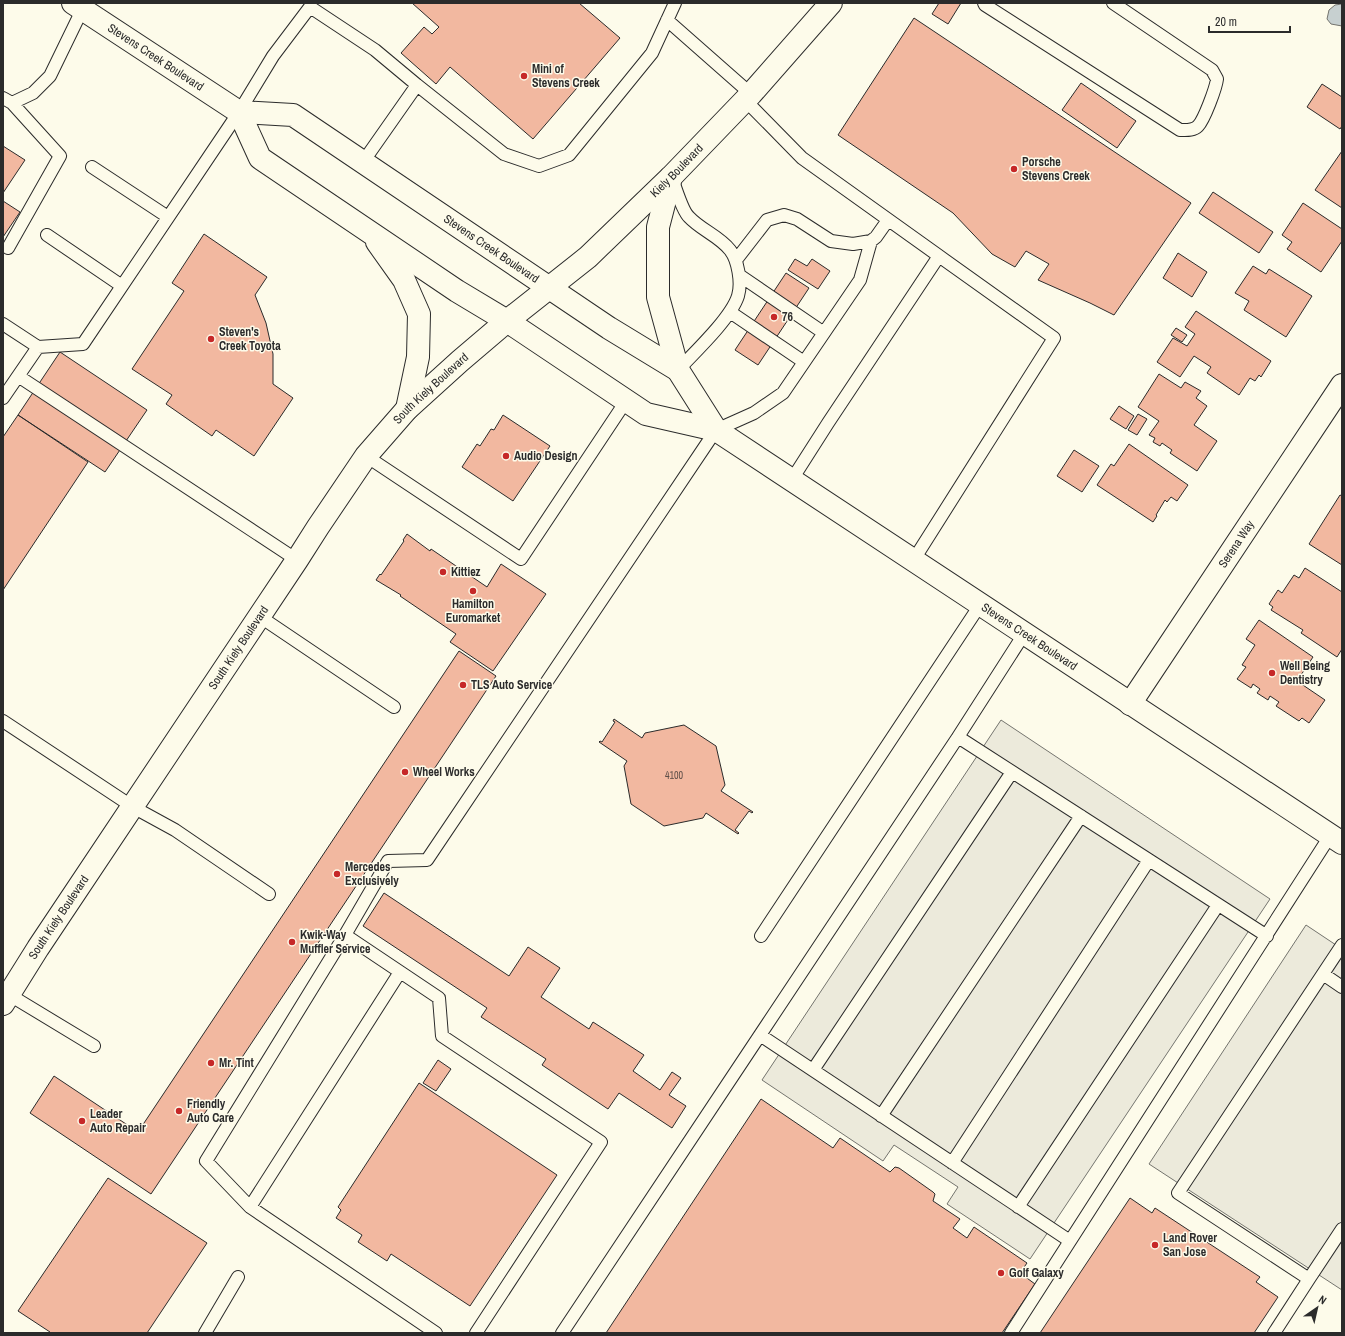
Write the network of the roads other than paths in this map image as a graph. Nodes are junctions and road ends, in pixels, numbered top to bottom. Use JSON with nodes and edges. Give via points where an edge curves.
{"nodes":[{"id":1,"x":675,"y":3,"type":"edge"},
{"id":2,"x":831,"y":3,"type":"edge"},
{"id":3,"x":984,"y":3,"type":"edge"},
{"id":4,"x":1113,"y":3,"type":"edge"},
{"id":5,"x":80,"y":5,"type":"edge"},
{"id":6,"x":311,"y":5,"type":"edge"},
{"id":7,"x":667,"y":20,"type":"junction"},
{"id":8,"x":417,"y":85,"type":"junction"},
{"id":9,"x":748,"y":97,"type":"junction"},
{"id":10,"x":8,"y":100,"type":"edge"},
{"id":11,"x":239,"y":112,"type":"junction"},
{"id":12,"x":363,"y":162,"type":"junction"},
{"id":13,"x":92,"y":167,"type":"dead end"},
{"id":14,"x":671,"y":177,"type":"junction"},
{"id":15,"x":168,"y":217,"type":"junction"},
{"id":16,"x":888,"y":220,"type":"junction"},
{"id":17,"x":368,"y":230,"type":"junction"},
{"id":18,"x":47,"y":235,"type":"dead end"},
{"id":19,"x":871,"y":241,"type":"junction"},
{"id":20,"x":8,"y":248,"type":"dead end"},
{"id":21,"x":939,"y":256,"type":"junction"},
{"id":22,"x":736,"y":260,"type":"junction"},
{"id":23,"x":739,"y":275,"type":"junction"},
{"id":24,"x":122,"y":286,"type":"junction"},
{"id":25,"x":550,"y":287,"type":"junction"},
{"id":26,"x":730,"y":312,"type":"junction"},
{"id":27,"x":507,"y":321,"type":"junction"},
{"id":28,"x":3,"y":324,"type":"edge"},
{"id":29,"x":824,"y":333,"type":"junction"},
{"id":30,"x":38,"y":347,"type":"junction"},
{"id":31,"x":804,"y":362,"type":"junction"},
{"id":32,"x":678,"y":370,"type":"junction"},
{"id":33,"x":18,"y":376,"type":"junction"},
{"id":34,"x":1342,"y":385,"type":"edge"},
{"id":35,"x":3,"y":398,"type":"edge"},
{"id":36,"x":626,"y":401,"type":"junction"},
{"id":37,"x":407,"y":409,"type":"junction"},
{"id":38,"x":716,"y":430,"type":"junction"},
{"id":39,"x":366,"y":456,"type":"junction"},
{"id":40,"x":791,"y":481,"type":"junction"},
{"id":41,"x":297,"y":560,"type":"junction"},
{"id":42,"x":913,"y":561,"type":"junction"},
{"id":43,"x":980,"y":605,"type":"junction"},
{"id":44,"x":259,"y":616,"type":"junction"},
{"id":45,"x":1024,"y":634,"type":"junction"},
{"id":46,"x":1130,"y":704,"type":"junction"},
{"id":47,"x":394,"y":707,"type":"dead end"},
{"id":48,"x":3,"y":721,"type":"edge"},
{"id":49,"x":958,"y":737,"type":"junction"},
{"id":50,"x":1012,"y":772,"type":"junction"},
{"id":51,"x":133,"y":807,"type":"junction"},
{"id":52,"x":1081,"y":816,"type":"junction"},
{"id":53,"x":1336,"y":840,"type":"edge"},
{"id":54,"x":1149,"y":860,"type":"junction"},
{"id":55,"x":269,"y":894,"type":"dead end"},
{"id":56,"x":1218,"y":905,"type":"junction"},
{"id":57,"x":345,"y":935,"type":"junction"},
{"id":58,"x":761,"y":936,"type":"dead end"},
{"id":59,"x":1267,"y":936,"type":"junction"},
{"id":60,"x":1342,"y":945,"type":"edge"},
{"id":61,"x":400,"y":972,"type":"junction"},
{"id":62,"x":1323,"y":974,"type":"junction"},
{"id":63,"x":1342,"y":987,"type":"edge"},
{"id":64,"x":6,"y":999,"type":"edge"},
{"id":65,"x":760,"y":1035,"type":"junction"},
{"id":66,"x":94,"y":1046,"type":"dead end"},
{"id":67,"x":813,"y":1070,"type":"junction"},
{"id":68,"x":881,"y":1116,"type":"junction"},
{"id":69,"x":952,"y":1163,"type":"junction"},
{"id":70,"x":250,"y":1207,"type":"junction"},
{"id":71,"x":1018,"y":1207,"type":"junction"},
{"id":72,"x":1342,"y":1229,"type":"edge"},
{"id":73,"x":1070,"y":1242,"type":"junction"},
{"id":74,"x":238,"y":1277,"type":"dead end"},
{"id":75,"x":1309,"y":1280,"type":"junction"},
{"id":76,"x":205,"y":1333,"type":"edge"},
{"id":77,"x":436,"y":1333,"type":"edge"},
{"id":78,"x":476,"y":1333,"type":"edge"},
{"id":79,"x":562,"y":1333,"type":"edge"},
{"id":80,"x":1011,"y":1333,"type":"edge"},
{"id":81,"x":1274,"y":1333,"type":"edge"}],
"edges":[{"from":1,"to":7,"type":"lane"},
{"from":2,"to":9,"type":"main road","name":"Kiely Boulevard"},
{"from":3,"to":4,"type":"lane","via":[[1180,130],[1191,130],[1198,126],[1215,90],[1217,79],[1212,70]]},
{"from":5,"to":10,"type":"lane","via":[[50,76],[32,93]]},
{"from":5,"to":11,"type":"main road","name":"Stevens Creek Boulevard"},
{"from":6,"to":8,"type":"lane","via":[[376,50]]},
{"from":6,"to":11,"type":"lane","via":[[273,56]]},
{"from":7,"to":8,"type":"lane","via":[[652,53],[569,155],[539,166],[504,154]]},
{"from":7,"to":9,"type":"lane"},
{"from":8,"to":12,"type":"lane"},
{"from":9,"to":14,"type":"main road","name":"Kiely Boulevard"},
{"from":9,"to":16,"type":"lane","via":[[802,158]]},
{"from":10,"to":20,"type":"lane","via":[[60,156]]},
{"from":11,"to":12,"type":"main road","name":"Stevens Creek Boulevard","via":[[293,115]]},
{"from":11,"to":15,"type":"lane"},
{"from":11,"to":17,"type":"main road","name":"Stevens Creek Boulevard","via":[[260,158]]},
{"from":12,"to":25,"type":"main road","name":"Stevens Creek Boulevard"},
{"from":13,"to":15,"type":"lane"},
{"from":14,"to":22,"type":"lane","via":[[688,216],[722,242]]},
{"from":14,"to":25,"type":"main road","name":"Kiely Boulevard","via":[[588,257]]},
{"from":14,"to":32,"type":"main road","via":[[658,227],[658,297]]},
{"from":15,"to":24,"type":"lane"},
{"from":16,"to":19,"type":"lane"},
{"from":16,"to":21,"type":"lane"},
{"from":17,"to":27,"type":"main road","name":"Stevens Creek Boulevard","via":[[457,291]]},
{"from":17,"to":37,"type":"main road","via":[[404,280],[419,314],[418,357]]},
{"from":18,"to":24,"type":"lane"},
{"from":19,"to":22,"type":"lane","via":[[853,244],[831,241],[797,219],[784,216],[767,220]]},
{"from":19,"to":29,"type":"lane","via":[[860,280]]},
{"from":21,"to":40,"type":"lane"},
{"from":21,"to":42,"type":"lane","via":[[1054,338]]},
{"from":22,"to":23,"type":"lane"},
{"from":23,"to":26,"type":"lane","via":[[738,296]]},
{"from":23,"to":29,"type":"lane"},
{"from":24,"to":30,"type":"lane","via":[[83,344]]},
{"from":25,"to":27,"type":"main road","name":"Kiely Boulevard"},
{"from":25,"to":32,"type":"main road","name":"Stevens Creek Boulevard","via":[[609,328]]},
{"from":26,"to":31,"type":"lane"},
{"from":26,"to":32,"type":"lane"},
{"from":27,"to":36,"type":"main road","name":"Stevens Creek Boulevard"},
{"from":27,"to":37,"type":"main road","name":"South Kiely Boulevard"},
{"from":28,"to":30,"type":"lane"},
{"from":29,"to":31,"type":"lane"},
{"from":30,"to":33,"type":"lane"},
{"from":31,"to":38,"type":"lane","via":[[783,393],[754,413]]},
{"from":32,"to":38,"type":"main road","name":"Stevens Creek Boulevard"},
{"from":33,"to":35,"type":"lane"},
{"from":33,"to":41,"type":"lane"},
{"from":34,"to":46,"type":"main road","name":"Serena Way"},
{"from":36,"to":38,"type":"main road","name":"Stevens Creek Boulevard","via":[[646,414]]},
{"from":36,"to":39,"type":"lane","via":[[521,559]]},
{"from":37,"to":39,"type":"main road","name":"South Kiely Boulevard"},
{"from":38,"to":40,"type":"main road","name":"Stevens Creek Boulevard"},
{"from":38,"to":57,"type":"lane","via":[[427,860],[388,861]]},
{"from":39,"to":41,"type":"main road","name":"South Kiely Boulevard"},
{"from":40,"to":42,"type":"main road","name":"Stevens Creek Boulevard"},
{"from":41,"to":44,"type":"main road","name":"South Kiely Boulevard"},
{"from":42,"to":43,"type":"main road","name":"Stevens Creek Boulevard"},
{"from":43,"to":45,"type":"main road","name":"Stevens Creek Boulevard"},
{"from":43,"to":58,"type":"lane"},
{"from":44,"to":47,"type":"lane"},
{"from":44,"to":51,"type":"main road","name":"South Kiely Boulevard"},
{"from":45,"to":46,"type":"main road","name":"Stevens Creek Boulevard"},
{"from":45,"to":49,"type":"lane"},
{"from":46,"to":53,"type":"main road","name":"Stevens Creek Boulevard"},
{"from":48,"to":51,"type":"lane"},
{"from":49,"to":50,"type":"lane"},
{"from":49,"to":65,"type":"lane"},
{"from":50,"to":52,"type":"lane"},
{"from":50,"to":67,"type":"lane"},
{"from":51,"to":55,"type":"lane","via":[[174,830]]},
{"from":51,"to":64,"type":"main road","name":"South Kiely Boulevard"},
{"from":52,"to":54,"type":"lane"},
{"from":52,"to":68,"type":"lane"},
{"from":53,"to":59,"type":"lane"},
{"from":54,"to":56,"type":"lane"},
{"from":54,"to":69,"type":"lane"},
{"from":56,"to":59,"type":"lane"},
{"from":56,"to":71,"type":"lane"},
{"from":57,"to":61,"type":"lane"},
{"from":57,"to":70,"type":"lane","via":[[206,1161]]},
{"from":59,"to":73,"type":"lane"},
{"from":60,"to":62,"type":"lane"},
{"from":61,"to":70,"type":"lane"},
{"from":61,"to":78,"type":"lane","via":[[439,998],[442,1036],[601,1142]]},
{"from":62,"to":63,"type":"lane"},
{"from":62,"to":75,"type":"lane","via":[[1178,1193]]},
{"from":64,"to":66,"type":"lane"},
{"from":65,"to":67,"type":"lane"},
{"from":65,"to":79,"type":"lane"},
{"from":67,"to":68,"type":"lane"},
{"from":68,"to":69,"type":"lane"},
{"from":69,"to":71,"type":"lane"},
{"from":70,"to":77,"type":"lane"},
{"from":71,"to":73,"type":"lane"},
{"from":72,"to":75,"type":"lane"},
{"from":73,"to":80,"type":"lane"},
{"from":74,"to":76,"type":"lane"},
{"from":75,"to":81,"type":"lane"}]}
